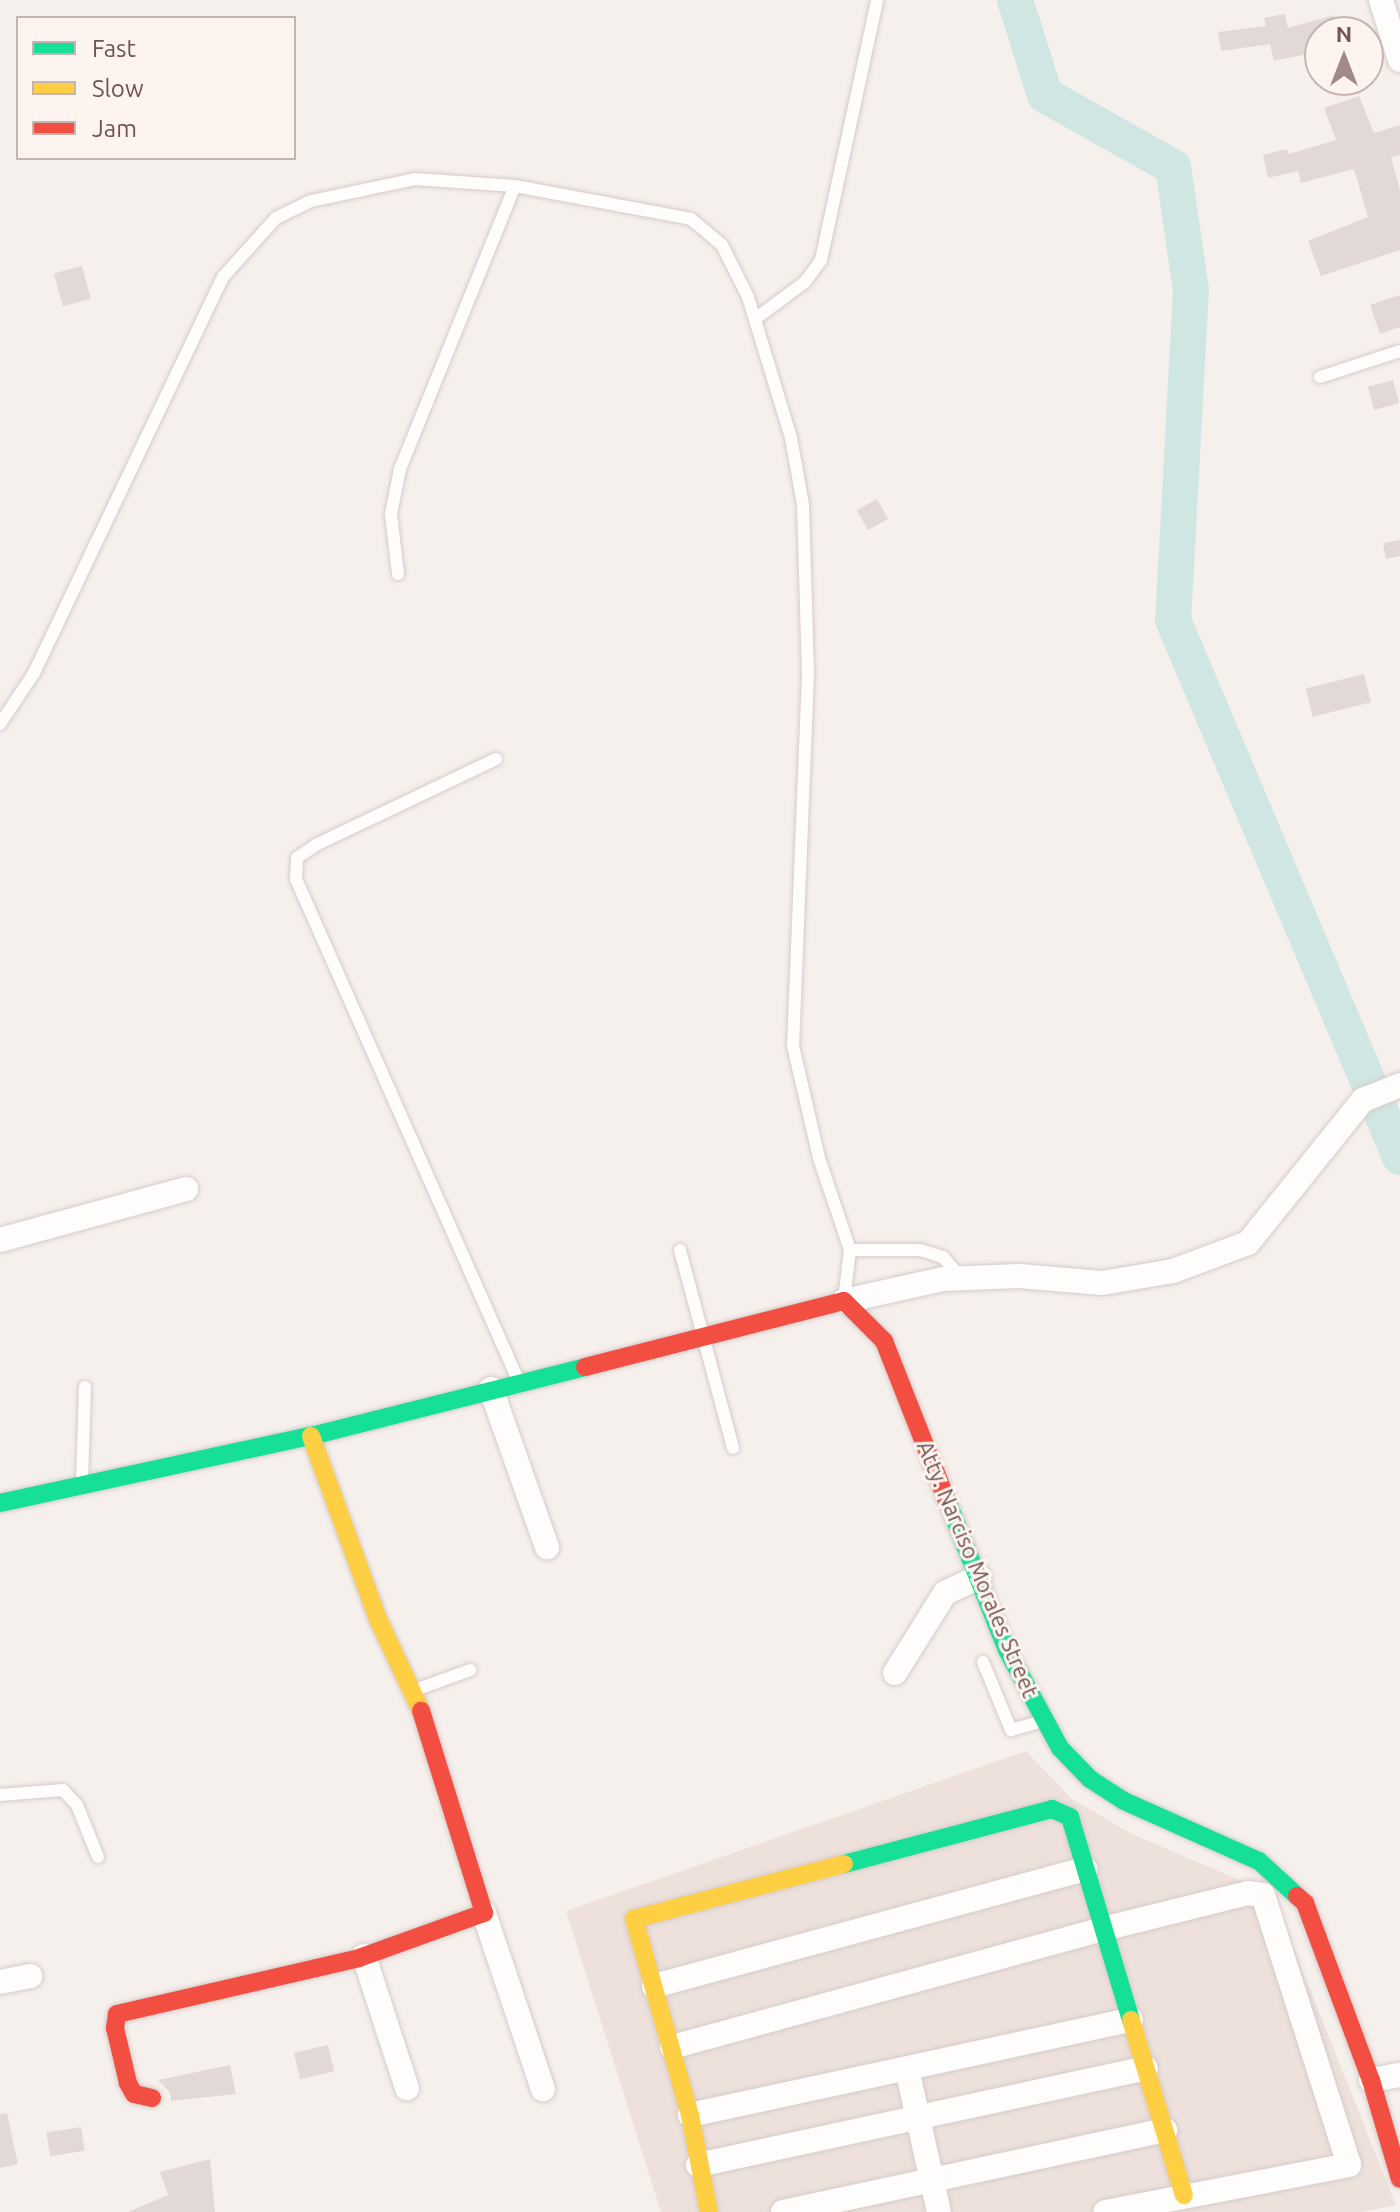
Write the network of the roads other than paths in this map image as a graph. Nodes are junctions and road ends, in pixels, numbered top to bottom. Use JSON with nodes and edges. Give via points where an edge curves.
{"nodes":[{"id":1,"x":877,"y":0,"type":"edge"},
{"id":2,"x":1381,"y":0,"type":"edge"},
{"id":3,"x":1400,"y":60,"type":"edge"},
{"id":4,"x":515,"y":186,"type":"junction"},
{"id":5,"x":755,"y":319,"type":"junction"},
{"id":6,"x":1400,"y":351,"type":"edge"},
{"id":7,"x":1320,"y":377,"type":"dead end"},
{"id":8,"x":398,"y":574,"type":"dead end"},
{"id":9,"x":0,"y":724,"type":"edge"},
{"id":10,"x":496,"y":759,"type":"dead end"},
{"id":11,"x":1400,"y":1085,"type":"edge"},
{"id":12,"x":186,"y":1189,"type":"dead end"},
{"id":13,"x":0,"y":1240,"type":"edge"},
{"id":14,"x":680,"y":1250,"type":"dead end"},
{"id":15,"x":850,"y":1250,"type":"junction"},
{"id":16,"x":962,"y":1279,"type":"junction"},
{"id":17,"x":844,"y":1301,"type":"junction"},
{"id":18,"x":703,"y":1335,"type":"junction"},
{"id":19,"x":519,"y":1382,"type":"junction"},
{"id":20,"x":85,"y":1387,"type":"dead end"},
{"id":21,"x":491,"y":1389,"type":"junction"},
{"id":22,"x":311,"y":1436,"type":"junction"},
{"id":23,"x":733,"y":1448,"type":"dead end"},
{"id":24,"x":82,"y":1489,"type":"junction"},
{"id":25,"x":0,"y":1503,"type":"edge"},
{"id":26,"x":547,"y":1547,"type":"dead end"},
{"id":27,"x":979,"y":1577,"type":"junction"},
{"id":28,"x":983,"y":1662,"type":"dead end"},
{"id":29,"x":470,"y":1670,"type":"dead end"},
{"id":30,"x":895,"y":1673,"type":"dead end"},
{"id":31,"x":415,"y":1690,"type":"junction"},
{"id":32,"x":1043,"y":1721,"type":"junction"},
{"id":33,"x":0,"y":1795,"type":"edge"},
{"id":34,"x":98,"y":1857,"type":"dead end"},
{"id":35,"x":1085,"y":1869,"type":"junction"},
{"id":36,"x":484,"y":1913,"type":"junction"},
{"id":37,"x":1103,"y":1929,"type":"junction"},
{"id":38,"x":364,"y":1956,"type":"junction"},
{"id":39,"x":30,"y":1976,"type":"dead end"},
{"id":40,"x":0,"y":1982,"type":"edge"},
{"id":41,"x":654,"y":1986,"type":"junction"},
{"id":42,"x":1131,"y":2020,"type":"junction"},
{"id":43,"x":672,"y":2047,"type":"junction"},
{"id":44,"x":1146,"y":2068,"type":"junction"},
{"id":45,"x":907,"y":2069,"type":"junction"},
{"id":46,"x":1400,"y":2075,"type":"edge"},
{"id":47,"x":1371,"y":2080,"type":"junction"},
{"id":48,"x":407,"y":2088,"type":"dead end"},
{"id":49,"x":543,"y":2089,"type":"dead end"},
{"id":50,"x":152,"y":2098,"type":"dead end"},
{"id":51,"x":690,"y":2115,"type":"junction"},
{"id":52,"x":917,"y":2117,"type":"junction"},
{"id":53,"x":1165,"y":2130,"type":"junction"},
{"id":54,"x":698,"y":2165,"type":"junction"},
{"id":55,"x":1400,"y":2179,"type":"edge"},
{"id":56,"x":932,"y":2181,"type":"junction"},
{"id":57,"x":1184,"y":2195,"type":"junction"},
{"id":58,"x":709,"y":2212,"type":"edge"},
{"id":59,"x":783,"y":2212,"type":"edge"},
{"id":60,"x":939,"y":2212,"type":"edge"},
{"id":61,"x":1105,"y":2212,"type":"edge"}],
"edges":[{"from":1,"to":5,"type":"lane","via":[[821,260],[805,282]]},
{"from":2,"to":3,"type":"street"},
{"from":4,"to":5,"type":"lane","via":[[691,219],[722,245]]},
{"from":4,"to":8,"type":"lane","via":[[400,469],[391,514]]},
{"from":4,"to":9,"type":"lane","via":[[415,179],[311,201],[276,218],[223,277],[34,673]]},
{"from":5,"to":15,"type":"lane","via":[[791,438],[803,505],[808,674],[793,1046],[819,1158]]},
{"from":6,"to":7,"type":"lane"},
{"from":10,"to":19,"type":"lane","via":[[316,845],[297,858],[296,879]]},
{"from":11,"to":16,"type":"street","via":[[1363,1100],[1248,1243],[1173,1271],[1102,1283],[1019,1276]]},
{"from":12,"to":13,"type":"street"},
{"from":14,"to":18,"type":"lane"},
{"from":15,"to":16,"type":"lane","via":[[920,1250],[943,1257]]},
{"from":15,"to":17,"type":"lane"},
{"from":16,"to":17,"type":"street"},
{"from":17,"to":18,"type":"street"},
{"from":17,"to":27,"type":"street","name":"Atty. Narciso Morales Street","via":[[884,1341]]},
{"from":18,"to":19,"type":"street"},
{"from":18,"to":23,"type":"lane"},
{"from":19,"to":21,"type":"street"},
{"from":20,"to":24,"type":"lane"},
{"from":21,"to":22,"type":"street"},
{"from":21,"to":26,"type":"street"},
{"from":22,"to":24,"type":"street"},
{"from":22,"to":31,"type":"street","via":[[378,1619]]},
{"from":24,"to":25,"type":"street"},
{"from":27,"to":30,"type":"street","via":[[945,1593]]},
{"from":27,"to":32,"type":"street","name":"Atty. Narciso Morales Street","via":[[1007,1650]]},
{"from":28,"to":32,"type":"lane","via":[[1011,1730]]},
{"from":29,"to":31,"type":"lane"},
{"from":31,"to":36,"type":"street"},
{"from":32,"to":47,"type":"street","name":"Atty. Narciso Morales Street","via":[[1090,1779],[1124,1801],[1259,1861],[1293,1887],[1319,1935]]},
{"from":33,"to":34,"type":"lane","via":[[63,1790],[77,1805]]},
{"from":35,"to":37,"type":"street"},
{"from":35,"to":41,"type":"street"},
{"from":35,"to":41,"type":"street","via":[[1070,1817],[1052,1809],[634,1919]]},
{"from":36,"to":38,"type":"street"},
{"from":36,"to":49,"type":"street"},
{"from":37,"to":42,"type":"street"},
{"from":37,"to":43,"type":"street"},
{"from":37,"to":57,"type":"street","via":[[1248,1893],[1263,1895],[1350,2161],[1341,2170]]},
{"from":38,"to":48,"type":"street"},
{"from":38,"to":50,"type":"street","via":[[117,2014],[115,2028],[128,2083],[134,2094]]},
{"from":39,"to":40,"type":"street"},
{"from":41,"to":43,"type":"street"},
{"from":42,"to":44,"type":"street"},
{"from":42,"to":45,"type":"street"},
{"from":43,"to":51,"type":"street"},
{"from":44,"to":52,"type":"street"},
{"from":44,"to":53,"type":"street"},
{"from":45,"to":51,"type":"street"},
{"from":45,"to":52,"type":"street"},
{"from":46,"to":47,"type":"street"},
{"from":47,"to":55,"type":"street","name":"Atty. Narciso Morales Street"},
{"from":51,"to":54,"type":"street"},
{"from":52,"to":54,"type":"street"},
{"from":52,"to":56,"type":"street"},
{"from":53,"to":56,"type":"street"},
{"from":53,"to":57,"type":"street"},
{"from":54,"to":58,"type":"street"},
{"from":56,"to":59,"type":"street"},
{"from":56,"to":60,"type":"street"},
{"from":57,"to":61,"type":"street"}]}
